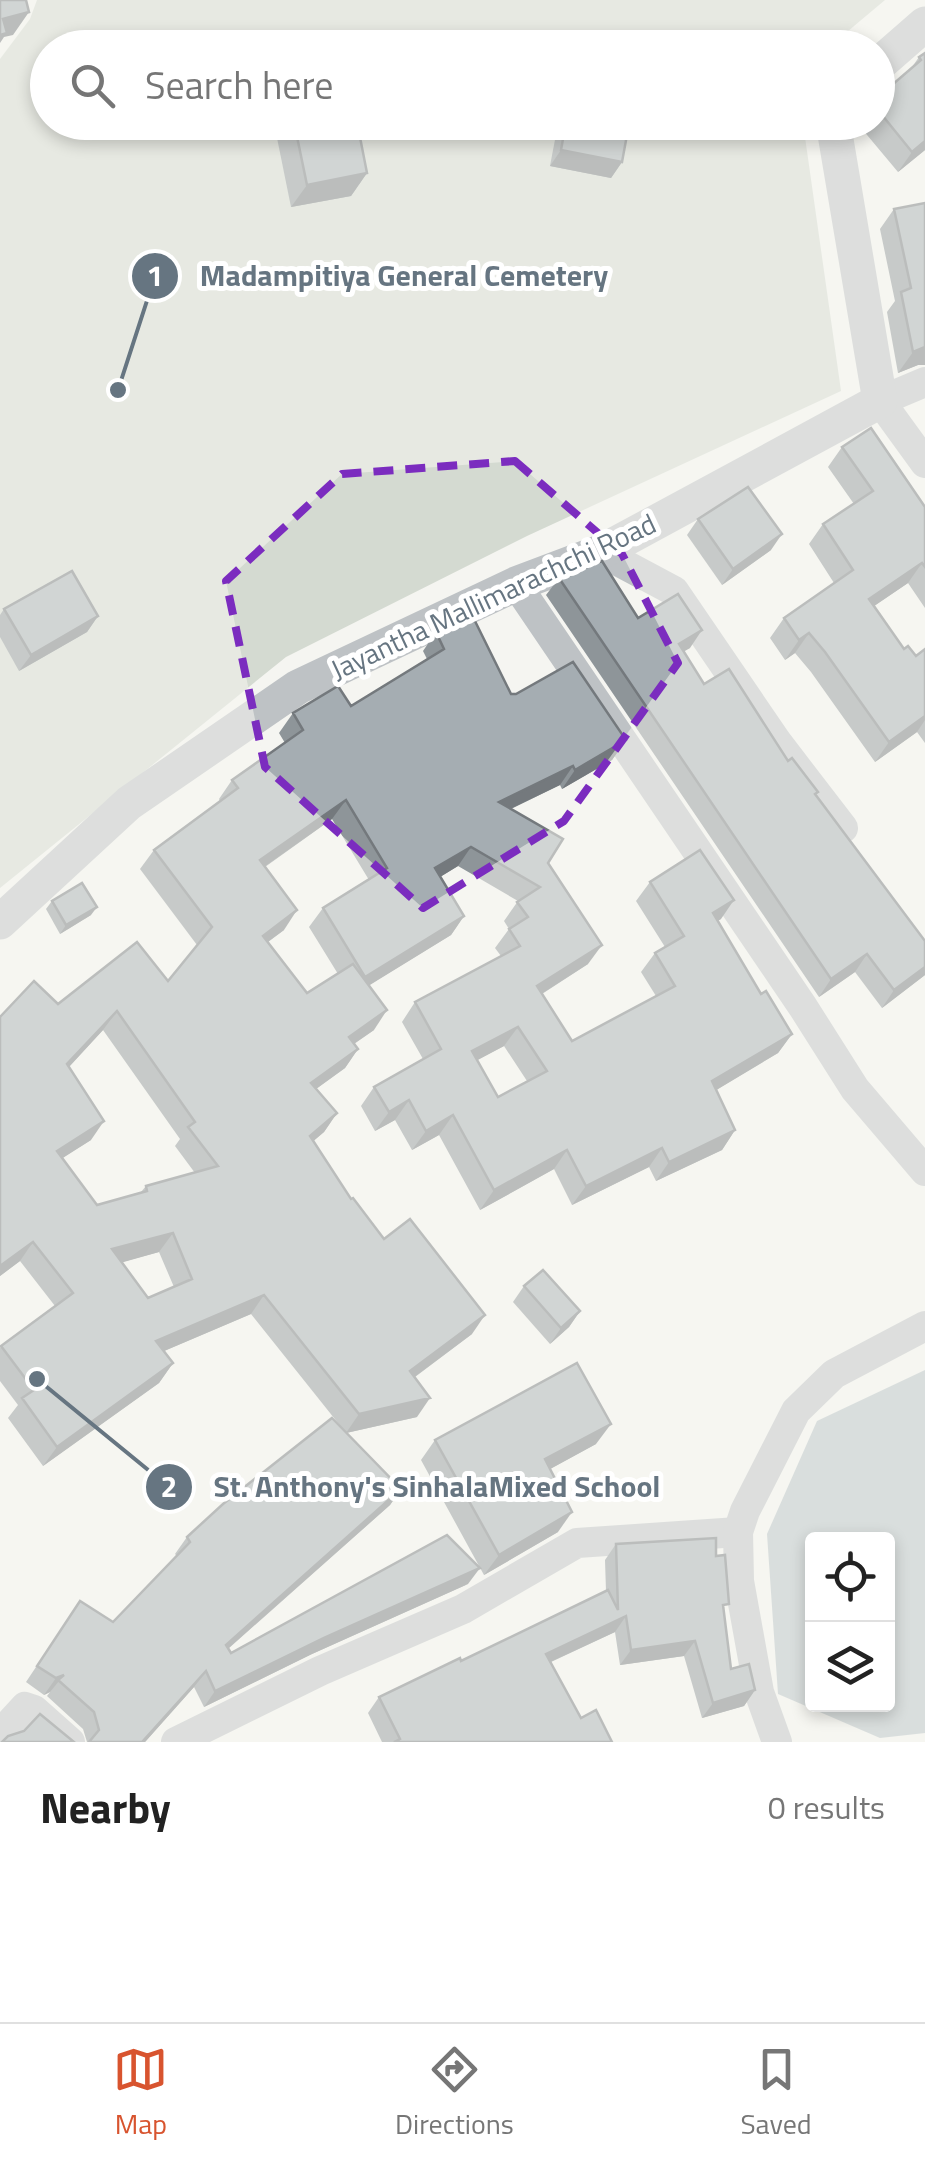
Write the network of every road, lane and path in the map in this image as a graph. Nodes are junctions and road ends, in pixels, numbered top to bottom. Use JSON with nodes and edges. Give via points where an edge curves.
{"nodes":[{"id":1,"x":925,"y":24,"type":"edge"},
{"id":2,"x":895,"y":50,"type":"edge"},
{"id":3,"x":836,"y":140,"type":"edge"},
{"id":4,"x":925,"y":382,"type":"edge"},
{"id":5,"x":880,"y":401,"type":"junction"},
{"id":6,"x":925,"y":463,"type":"edge"},
{"id":7,"x":602,"y":552,"type":"junction"},
{"id":8,"x":516,"y":584,"type":"junction"},
{"id":9,"x":843,"y":828,"type":"edge"},
{"id":10,"x":0,"y":922,"type":"edge"},
{"id":11,"x":925,"y":1171,"type":"edge"},
{"id":12,"x":925,"y":1326,"type":"edge"},
{"id":13,"x":738,"y":1532,"type":"junction"},
{"id":14,"x":0,"y":1734,"type":"edge"},
{"id":15,"x":70,"y":1742,"type":"edge"},
{"id":16,"x":176,"y":1742,"type":"edge"},
{"id":17,"x":777,"y":1742,"type":"edge"}],
"edges":[{"from":1,"to":2,"type":"street"},
{"from":3,"to":5,"type":"street"},
{"from":4,"to":5,"type":"street"},
{"from":5,"to":6,"type":"street"},
{"from":5,"to":7,"type":"street","name":"Jayantha Mallimarachchi Road"},
{"from":7,"to":8,"type":"street","name":"Jayantha Mallimarachchi Road"},
{"from":7,"to":9,"type":"street","via":[[674,591]]},
{"from":8,"to":10,"type":"street","name":"Jayantha Mallimarachchi Road","via":[[298,687],[129,803]]},
{"from":8,"to":11,"type":"street","via":[[855,1090]]},
{"from":12,"to":13,"type":"street","via":[[834,1374],[796,1411]]},
{"from":13,"to":16,"type":"street","via":[[577,1544],[463,1609]]},
{"from":13,"to":17,"type":"street","via":[[748,1641]]},
{"from":14,"to":15,"type":"street","via":[[25,1707]]}]}
